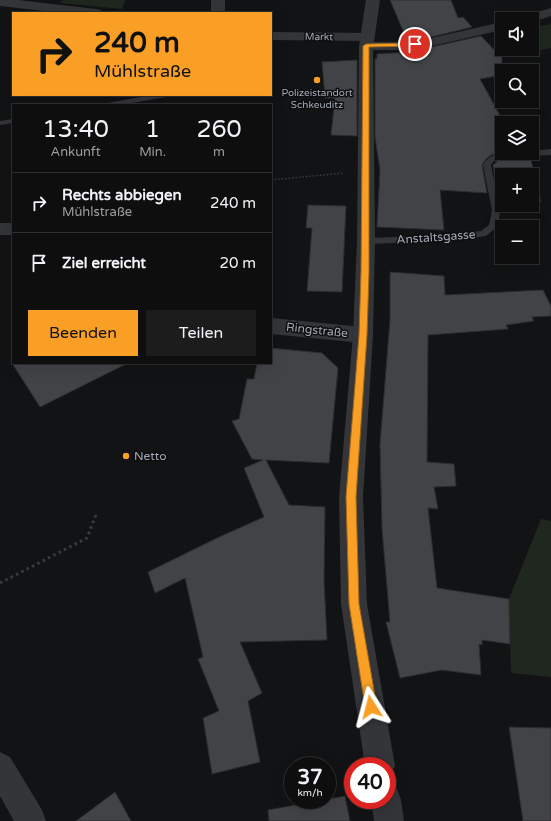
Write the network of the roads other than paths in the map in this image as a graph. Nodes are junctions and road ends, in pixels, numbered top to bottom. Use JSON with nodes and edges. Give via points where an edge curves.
{"nodes":[{"id":1,"x":218,"y":0,"type":"edge"},
{"id":2,"x":373,"y":0,"type":"edge"},
{"id":3,"x":0,"y":2,"type":"edge"},
{"id":4,"x":24,"y":2,"type":"edge"},
{"id":5,"x":89,"y":12,"type":"edge"},
{"id":6,"x":218,"y":12,"type":"edge"},
{"id":7,"x":550,"y":14,"type":"edge"},
{"id":8,"x":539,"y":17,"type":"edge"},
{"id":9,"x":495,"y":28,"type":"edge"},
{"id":10,"x":272,"y":36,"type":"edge"},
{"id":11,"x":367,"y":41,"type":"junction"},
{"id":12,"x":160,"y":96,"type":"edge"},
{"id":13,"x":113,"y":104,"type":"edge"},
{"id":14,"x":12,"y":121,"type":"edge"},
{"id":15,"x":0,"y":123,"type":"edge"},
{"id":16,"x":551,"y":152,"type":"edge"},
{"id":17,"x":0,"y":229,"type":"edge"},
{"id":18,"x":12,"y":229,"type":"edge"},
{"id":19,"x":366,"y":241,"type":"junction"},
{"id":20,"x":272,"y":326,"type":"edge"},
{"id":21,"x":363,"y":335,"type":"junction"},
{"id":22,"x":379,"y":757,"type":"edge"},
{"id":23,"x":0,"y":767,"type":"edge"},
{"id":24,"x":388,"y":809,"type":"edge"},
{"id":25,"x":31,"y":821,"type":"edge"},
{"id":26,"x":390,"y":821,"type":"edge"}],
"edges":[{"from":1,"to":6,"type":"street"},
{"from":2,"to":11,"type":"street"},
{"from":3,"to":4,"type":"street"},
{"from":4,"to":5,"type":"street"},
{"from":7,"to":8,"type":"street"},
{"from":9,"to":11,"type":"street","name":"Markt","via":[[428,43],[402,46]]},
{"from":10,"to":11,"type":"street","name":"Markt"},
{"from":11,"to":19,"type":"street"},
{"from":12,"to":13,"type":"lane"},
{"from":14,"to":15,"type":"lane"},
{"from":16,"to":19,"type":"lane","name":"Anstaltsgasse","via":[[502,155],[490,160],[487,165],[496,210],[493,226],[483,234],[450,238]]},
{"from":17,"to":18,"type":"street"},
{"from":19,"to":21,"type":"street"},
{"from":20,"to":21,"type":"street","name":"Ringstraße"},
{"from":21,"to":22,"type":"street","via":[[351,497],[354,604]]},
{"from":23,"to":25,"type":"street"},
{"from":24,"to":26,"type":"street"}]}
